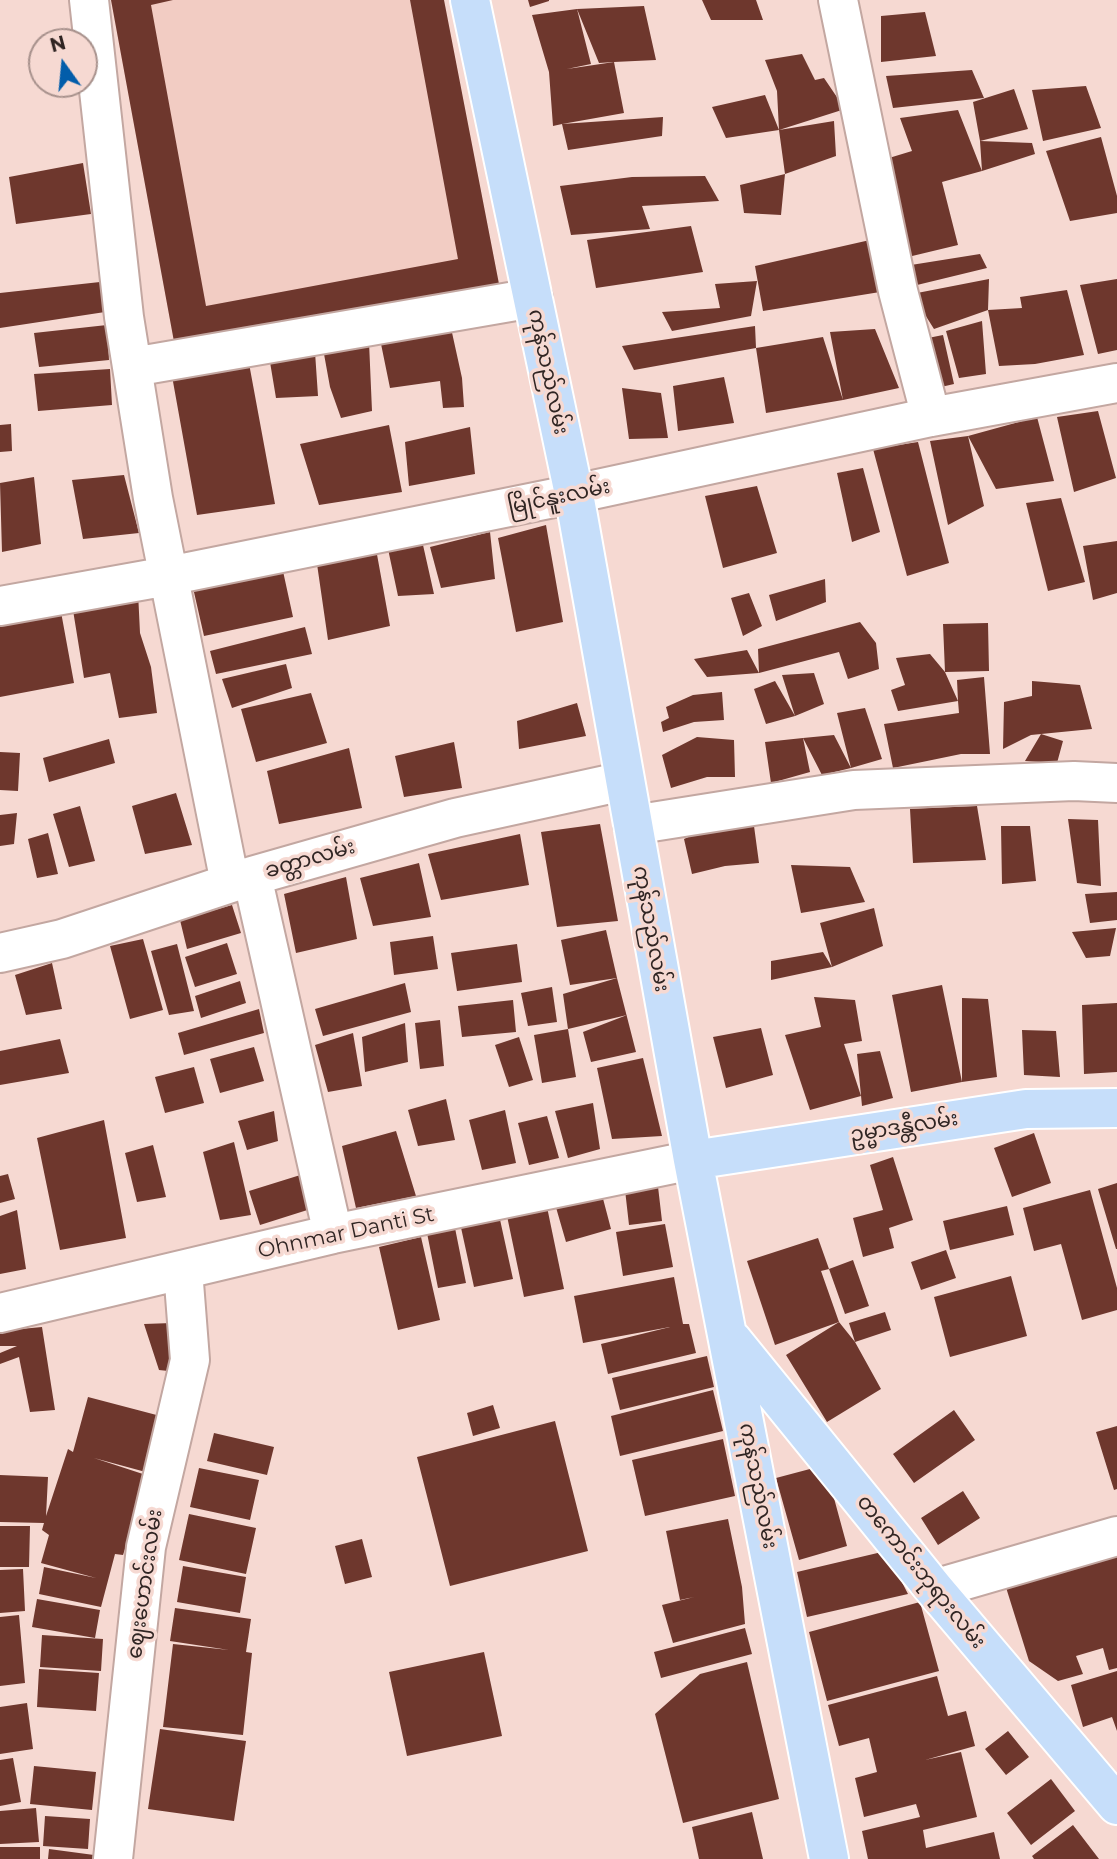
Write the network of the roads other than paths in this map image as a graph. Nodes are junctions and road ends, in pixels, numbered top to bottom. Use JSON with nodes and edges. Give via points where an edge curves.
{"nodes":[{"id":1,"x":89,"y":0,"type":"edge"},
{"id":2,"x":470,"y":0,"type":"edge"},
{"id":3,"x":838,"y":0,"type":"edge"},
{"id":4,"x":533,"y":298,"type":"junction"},
{"id":5,"x":133,"y":367,"type":"junction"},
{"id":6,"x":1117,"y":383,"type":"edge"},
{"id":7,"x":931,"y":417,"type":"junction"},
{"id":8,"x":574,"y":494,"type":"junction"},
{"id":9,"x":168,"y":576,"type":"junction"},
{"id":10,"x":0,"y":606,"type":"edge"},
{"id":11,"x":624,"y":780,"type":"junction"},
{"id":12,"x":1117,"y":783,"type":"edge"},
{"id":13,"x":633,"y":825,"type":"junction"},
{"id":14,"x":241,"y":879,"type":"junction"},
{"id":15,"x":0,"y":953,"type":"edge"},
{"id":16,"x":1117,"y":1108,"type":"edge"},
{"id":17,"x":693,"y":1160,"type":"junction"},
{"id":18,"x":333,"y":1234,"type":"junction"},
{"id":19,"x":183,"y":1270,"type":"junction"},
{"id":20,"x":0,"y":1313,"type":"edge"},
{"id":21,"x":729,"y":1336,"type":"junction"},
{"id":22,"x":1117,"y":1536,"type":"edge"},
{"id":23,"x":934,"y":1589,"type":"junction"},
{"id":24,"x":1117,"y":1805,"type":"edge"},
{"id":25,"x":113,"y":1859,"type":"edge"},
{"id":26,"x":828,"y":1859,"type":"edge"}],
"edges":[{"from":1,"to":5,"type":"street"},
{"from":2,"to":4,"type":"main road","name":"ကုန်သည်လမ်း"},
{"from":3,"to":7,"type":"street","via":[[898,291]]},
{"from":4,"to":5,"type":"street"},
{"from":4,"to":8,"type":"main road","name":"ကုန်သည်လမ်း"},
{"from":5,"to":9,"type":"street"},
{"from":6,"to":7,"type":"street","name":"မြိုင်နူးလမ်း"},
{"from":7,"to":8,"type":"street","name":"မြိုင်နူးလမ်း"},
{"from":8,"to":9,"type":"street","name":"မြိုင်နူးလမ်း"},
{"from":8,"to":11,"type":"main road","name":"ကုန်သည်လမ်း"},
{"from":9,"to":10,"type":"street","name":"မြိုင်နူးလမ်း"},
{"from":9,"to":14,"type":"street"},
{"from":11,"to":13,"type":"main road","name":"ကုန်သည်လမ်း"},
{"from":11,"to":14,"type":"street","name":"ခတ္တာလမ်း","via":[[455,818]]},
{"from":12,"to":13,"type":"street","via":[[854,790]]},
{"from":13,"to":17,"type":"main road","name":"ကုန်သည်လမ်း"},
{"from":14,"to":15,"type":"street","name":"ခတ္တာလမ်း","via":[[62,939]]},
{"from":14,"to":18,"type":"street"},
{"from":16,"to":17,"type":"main road","name":"ဥမ္မာဒန္တီလမ်း","via":[[1026,1109]]},
{"from":17,"to":18,"type":"street","name":"Ohnmar Danti St"},
{"from":17,"to":21,"type":"main road","name":"ကုန်သည်လမ်း"},
{"from":18,"to":19,"type":"street","name":"Ohnmar Danti St"},
{"from":19,"to":20,"type":"street","name":"Ohnmar Danti St"},
{"from":19,"to":25,"type":"street","name":"ဈေးဟောင်းလမ်း","via":[[190,1360],[146,1547]]},
{"from":21,"to":23,"type":"main road","name":"တကောင်းဘုရားလမ်း"},
{"from":21,"to":26,"type":"main road","name":"ကုန်သည်လမ်း"},
{"from":22,"to":23,"type":"street"},
{"from":23,"to":24,"type":"main road","name":"တကောင်းဘုရားလမ်း"}]}
